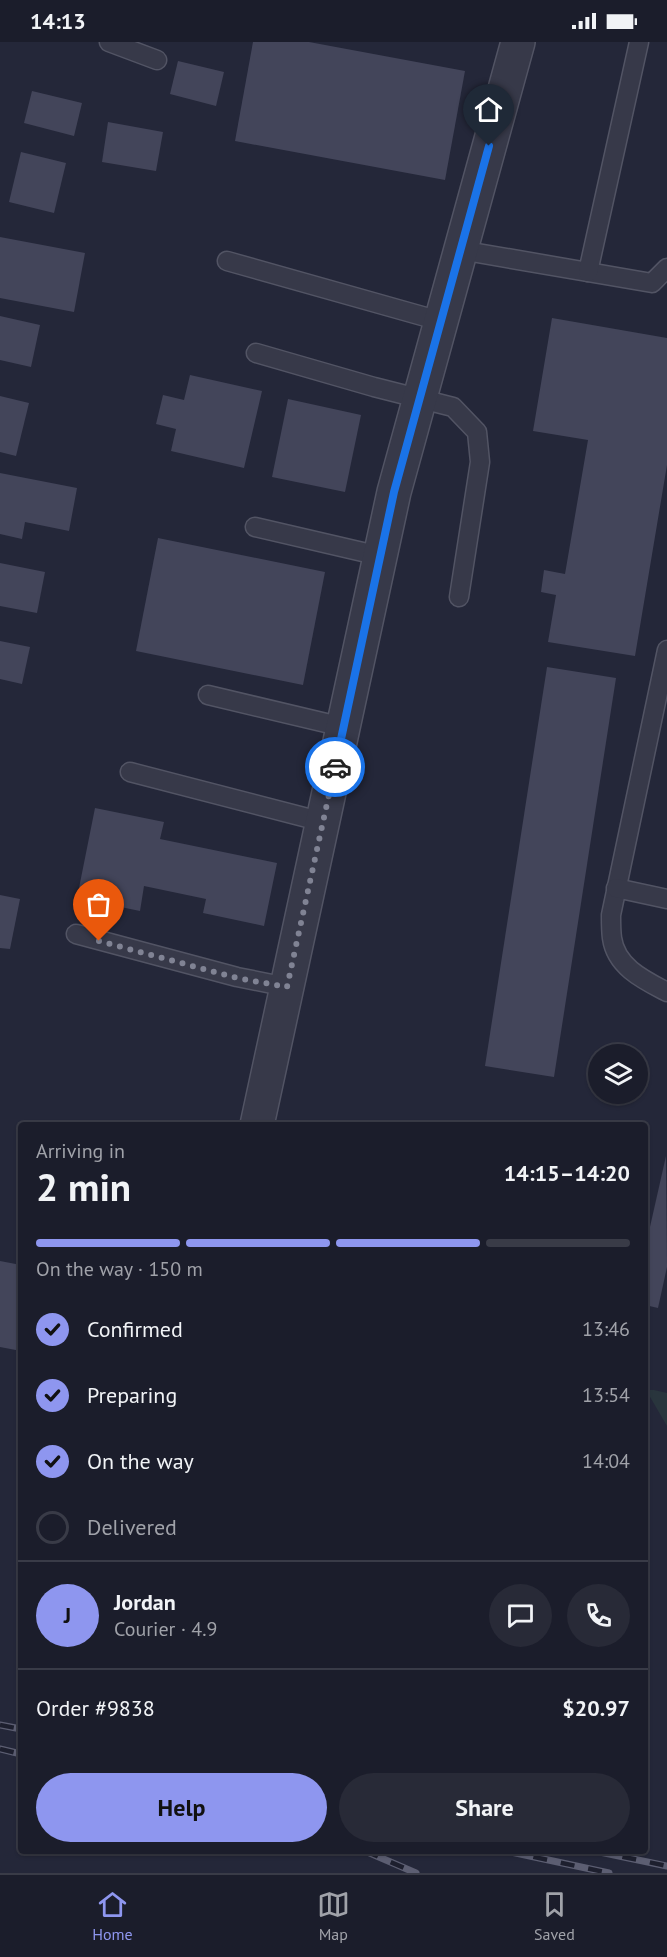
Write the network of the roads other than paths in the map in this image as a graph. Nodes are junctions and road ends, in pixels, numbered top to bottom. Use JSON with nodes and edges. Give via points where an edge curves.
{"nodes":[{"id":1,"x":109,"y":42,"type":"edge"},
{"id":2,"x":518,"y":42,"type":"edge"},
{"id":3,"x":639,"y":42,"type":"edge"},
{"id":4,"x":157,"y":60,"type":"dead end"},
{"id":5,"x":460,"y":250,"type":"junction"},
{"id":6,"x":227,"y":261,"type":"dead end"},
{"id":7,"x":667,"y":268,"type":"edge"},
{"id":8,"x":588,"y":272,"type":"junction"},
{"id":9,"x":440,"y":321,"type":"junction"},
{"id":10,"x":256,"y":354,"type":"dead end"},
{"id":11,"x":419,"y":399,"type":"junction"},
{"id":12,"x":255,"y":527,"type":"dead end"},
{"id":13,"x":380,"y":556,"type":"junction"},
{"id":14,"x":459,"y":597,"type":"dead end"},
{"id":15,"x":667,"y":650,"type":"edge"},
{"id":16,"x":208,"y":695,"type":"dead end"},
{"id":17,"x":343,"y":727,"type":"junction"},
{"id":18,"x":130,"y":772,"type":"dead end"},
{"id":19,"x":323,"y":822,"type":"junction"},
{"id":20,"x":616,"y":888,"type":"junction"},
{"id":21,"x":667,"y":899,"type":"edge"},
{"id":22,"x":76,"y":934,"type":"dead end"},
{"id":23,"x":287,"y":987,"type":"junction"},
{"id":24,"x":667,"y":992,"type":"edge"},
{"id":25,"x":258,"y":1122,"type":"edge"}],
"edges":[{"from":1,"to":4,"type":"lane"},
{"from":2,"to":5,"type":"street"},
{"from":3,"to":8,"type":"lane"},
{"from":5,"to":8,"type":"lane"},
{"from":5,"to":9,"type":"street"},
{"from":6,"to":9,"type":"lane"},
{"from":7,"to":8,"type":"lane","via":[[652,283]]},
{"from":9,"to":11,"type":"street"},
{"from":10,"to":11,"type":"lane"},
{"from":11,"to":13,"type":"street"},
{"from":11,"to":14,"type":"lane","via":[[453,407],[477,432],[480,462]]},
{"from":12,"to":13,"type":"lane"},
{"from":13,"to":17,"type":"street"},
{"from":15,"to":20,"type":"lane"},
{"from":16,"to":17,"type":"lane"},
{"from":17,"to":19,"type":"street"},
{"from":18,"to":19,"type":"lane"},
{"from":19,"to":23,"type":"street"},
{"from":20,"to":21,"type":"lane"},
{"from":20,"to":24,"type":"lane","via":[[612,941],[622,963]]},
{"from":22,"to":23,"type":"lane","via":[[237,978]]},
{"from":23,"to":25,"type":"street"}]}
